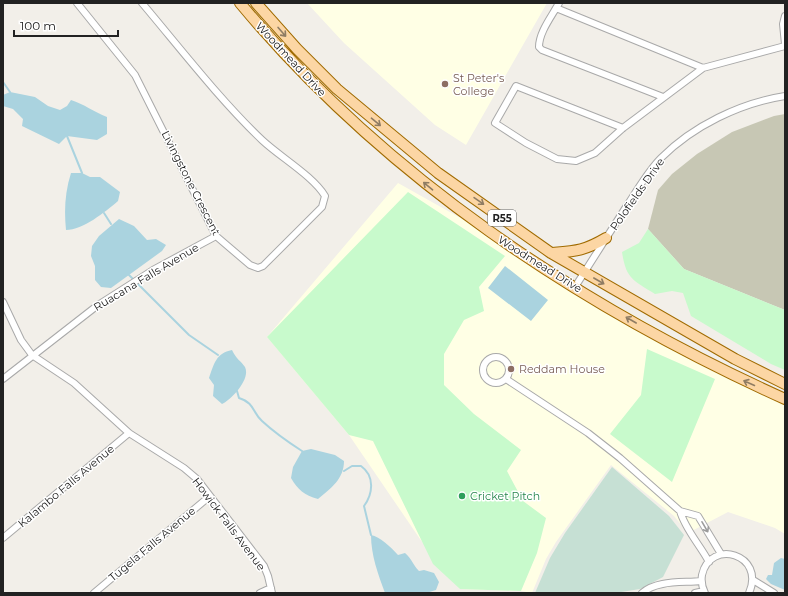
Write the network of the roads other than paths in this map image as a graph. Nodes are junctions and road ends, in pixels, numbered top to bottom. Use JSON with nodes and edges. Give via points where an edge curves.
{"nodes":[{"id":1,"x":77,"y":3,"type":"edge"},
{"id":2,"x":142,"y":3,"type":"edge"},
{"id":3,"x":240,"y":3,"type":"edge"},
{"id":4,"x":256,"y":3,"type":"edge"},
{"id":5,"x":558,"y":6,"type":"edge"},
{"id":6,"x":785,"y":16,"type":"edge"},
{"id":7,"x":785,"y":45,"type":"edge"},
{"id":8,"x":703,"y":68,"type":"junction"},
{"id":9,"x":663,"y":97,"type":"junction"},
{"id":10,"x":782,"y":97,"type":"edge"},
{"id":11,"x":623,"y":128,"type":"junction"},
{"id":12,"x":216,"y":236,"type":"junction"},
{"id":13,"x":606,"y":238,"type":"junction"},
{"id":14,"x":551,"y":253,"type":"junction"},
{"id":15,"x":584,"y":272,"type":"junction"},
{"id":16,"x":575,"y":287,"type":"junction"},
{"id":17,"x":3,"y":302,"type":"edge"},
{"id":18,"x":32,"y":355,"type":"junction"},
{"id":19,"x":506,"y":378,"type":"junction"},
{"id":20,"x":3,"y":379,"type":"edge"},
{"id":21,"x":785,"y":384,"type":"edge"},
{"id":22,"x":785,"y":399,"type":"edge"},
{"id":23,"x":129,"y":433,"type":"junction"},
{"id":24,"x":210,"y":496,"type":"junction"},
{"id":25,"x":680,"y":511,"type":"junction"},
{"id":26,"x":3,"y":538,"type":"edge"},
{"id":27,"x":721,"y":554,"type":"junction"},
{"id":28,"x":710,"y":562,"type":"junction"},
{"id":29,"x":752,"y":580,"type":"junction"},
{"id":30,"x":701,"y":581,"type":"junction"},
{"id":31,"x":271,"y":590,"type":"edge"},
{"id":32,"x":704,"y":592,"type":"edge"},
{"id":33,"x":94,"y":593,"type":"edge"},
{"id":34,"x":260,"y":593,"type":"edge"},
{"id":35,"x":642,"y":593,"type":"edge"},
{"id":36,"x":695,"y":593,"type":"edge"},
{"id":37,"x":749,"y":593,"type":"edge"},
{"id":38,"x":774,"y":593,"type":"edge"}],
"edges":[{"from":1,"to":12,"type":"street","name":"Livingstone Crescent","via":[[135,75]]},
{"from":2,"to":12,"type":"street","name":"Livingstone Crescent","via":[[237,114],[262,140],[318,186],[325,196],[322,207],[269,261],[258,268],[250,265]]},
{"from":16,"to":3,"type":"main road","name":"Woodmead Drive","number":"R55","one_way":true,"via":[[496,236],[442,197],[376,142],[309,80]]},
{"from":4,"to":14,"type":"main road","name":"Woodmead Drive","number":"R55","one_way":true,"via":[[337,89],[438,173]]},
{"from":5,"to":8,"type":"street"},
{"from":5,"to":9,"type":"street","via":[[541,38],[539,47],[542,50]]},
{"from":6,"to":7,"type":"street"},
{"from":7,"to":8,"type":"street"},
{"from":8,"to":9,"type":"street"},
{"from":9,"to":11,"type":"street"},
{"from":10,"to":13,"type":"street","name":"Polofields Drive","via":[[759,102],[724,115],[674,146],[650,171]]},
{"from":11,"to":11,"type":"street","via":[[595,153],[576,161],[557,159],[520,140],[495,123],[516,86]]},
{"from":12,"to":18,"type":"street","name":"Ruacana Falls Avenue","via":[[153,270],[98,305]]},
{"from":13,"to":14,"type":"main road","via":[[579,251]]},
{"from":13,"to":15,"type":"street","name":"Polofields Drive"},
{"from":14,"to":15,"type":"main road","name":"Woodmead Drive","number":"R55"},
{"from":15,"to":16,"type":"street","name":"Polofields Drive"},
{"from":15,"to":21,"type":"main road","name":"Woodmead Drive","number":"R55","one_way":true,"via":[[735,359]]},
{"from":22,"to":16,"type":"main road","name":"Woodmead Drive","number":"R55","one_way":true,"via":[[665,339]]},
{"from":17,"to":18,"type":"street","name":"Howick Falls Avenue","via":[[21,340]]},
{"from":18,"to":20,"type":"street","name":"Ruacana Falls Avenue"},
{"from":18,"to":23,"type":"street","name":"Howick Falls Avenue","via":[[74,383]]},
{"from":19,"to":19,"type":"street","via":[[496,383],[488,381],[483,369],[486,362],[498,357],[506,360],[510,368]]},
{"from":19,"to":25,"type":"street","via":[[588,433]]},
{"from":23,"to":24,"type":"street","name":"Howick Falls Avenue","via":[[184,468],[197,479]]},
{"from":23,"to":26,"type":"street","name":"Kalambo Falls Avenue"},
{"from":24,"to":31,"type":"street","name":"Howick Falls Avenue","via":[[264,566]]},
{"from":24,"to":33,"type":"street","name":"Tugela Falls Avenue"},
{"from":25,"to":27,"type":"street","one_way":true,"via":[[699,517]]},
{"from":25,"to":28,"type":"street","via":[[682,520]]},
{"from":27,"to":28,"type":"street"},
{"from":27,"to":29,"type":"street","via":[[736,555],[743,559],[752,573]]},
{"from":28,"to":30,"type":"street","via":[[703,570]]},
{"from":29,"to":37,"type":"street"},
{"from":29,"to":38,"type":"street"},
{"from":30,"to":32,"type":"street"},
{"from":30,"to":35,"type":"street","via":[[662,583]]},
{"from":31,"to":34,"type":"street"},
{"from":32,"to":36,"type":"street"}]}
